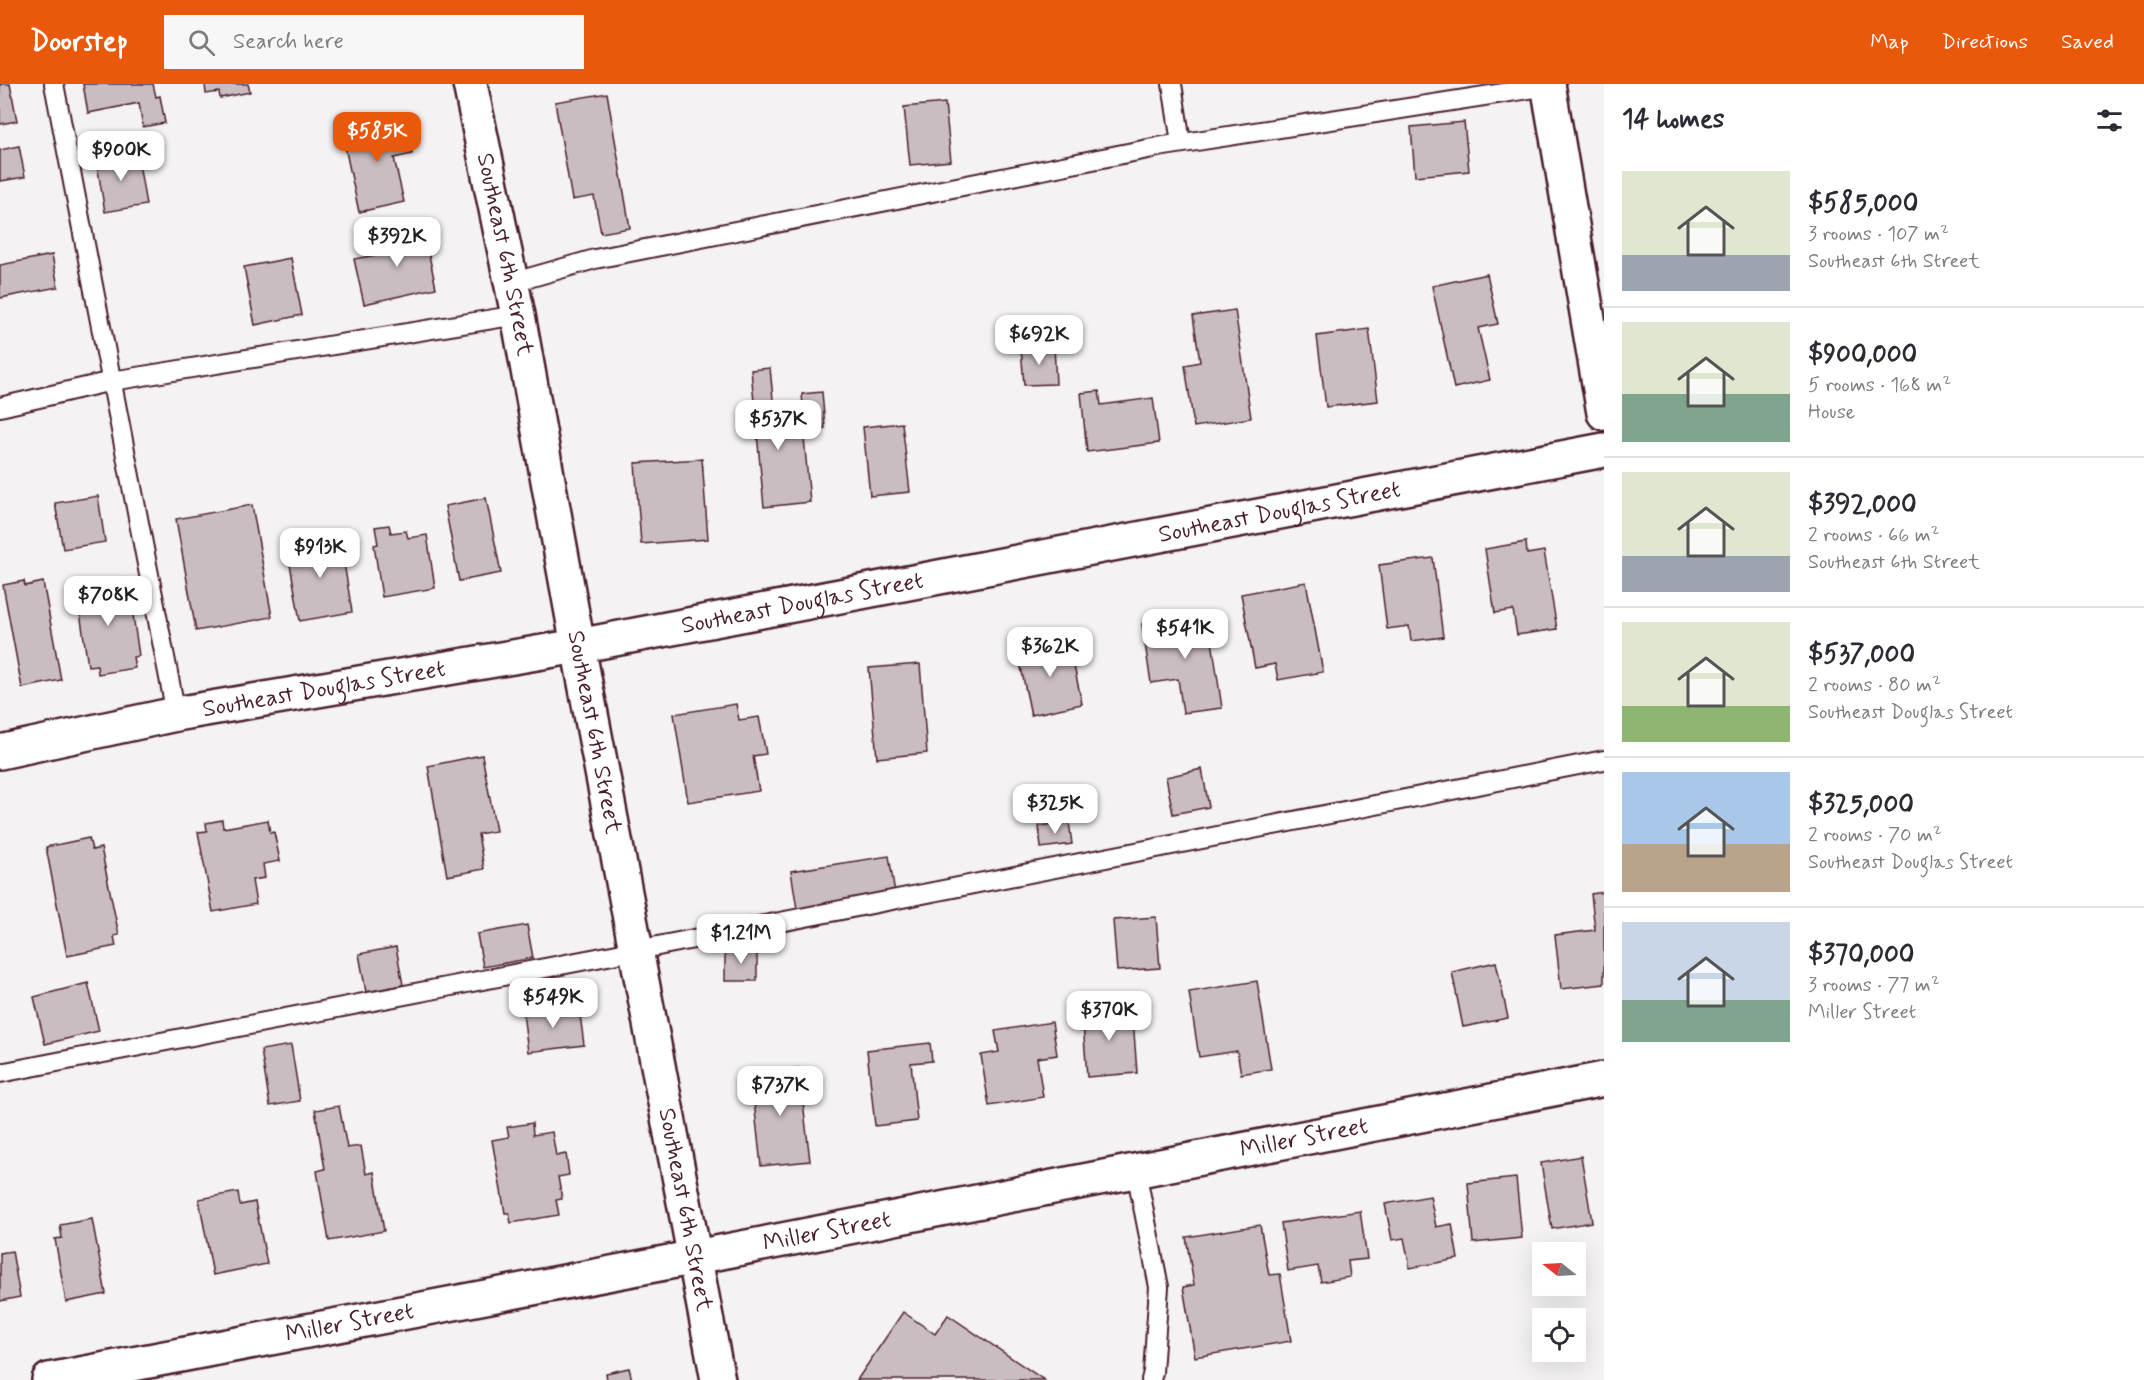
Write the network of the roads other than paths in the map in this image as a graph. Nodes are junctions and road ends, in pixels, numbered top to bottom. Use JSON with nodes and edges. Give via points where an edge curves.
{"nodes":[{"id":1,"x":54,"y":84,"type":"edge"},
{"id":2,"x":470,"y":84,"type":"edge"},
{"id":3,"x":1172,"y":84,"type":"edge"},
{"id":4,"x":1548,"y":85,"type":"edge"},
{"id":5,"x":1181,"y":143,"type":"junction"},
{"id":6,"x":511,"y":283,"type":"junction"},
{"id":7,"x":518,"y":315,"type":"junction"},
{"id":8,"x":112,"y":381,"type":"junction"},
{"id":9,"x":0,"y":407,"type":"edge"},
{"id":10,"x":1604,"y":413,"type":"edge"},
{"id":11,"x":1604,"y":450,"type":"edge"},
{"id":12,"x":578,"y":646,"type":"junction"},
{"id":13,"x":177,"y":714,"type":"junction"},
{"id":14,"x":0,"y":752,"type":"edge"},
{"id":15,"x":1604,"y":760,"type":"edge"},
{"id":16,"x":636,"y":951,"type":"junction"},
{"id":17,"x":0,"y":1073,"type":"edge"},
{"id":18,"x":1604,"y":1079,"type":"edge"},
{"id":19,"x":1136,"y":1170,"type":"junction"},
{"id":20,"x":696,"y":1257,"type":"junction"},
{"id":21,"x":49,"y":1380,"type":"edge"},
{"id":22,"x":718,"y":1380,"type":"edge"},
{"id":23,"x":1151,"y":1380,"type":"edge"}],
"edges":[{"from":1,"to":8,"type":"lane"},
{"from":2,"to":6,"type":"street","name":"Southeast 6th Street"},
{"from":3,"to":5,"type":"lane"},
{"from":4,"to":5,"type":"lane"},
{"from":4,"to":10,"type":"street"},
{"from":5,"to":6,"type":"lane","via":[[595,259]]},
{"from":6,"to":7,"type":"street","name":"Southeast 6th Street"},
{"from":7,"to":8,"type":"lane"},
{"from":7,"to":12,"type":"street","name":"Southeast 6th Street"},
{"from":8,"to":9,"type":"lane"},
{"from":8,"to":13,"type":"lane"},
{"from":11,"to":12,"type":"street","name":"Southeast Douglas Street"},
{"from":12,"to":13,"type":"street","name":"Southeast Douglas Street"},
{"from":12,"to":16,"type":"street","name":"Southeast 6th Street"},
{"from":13,"to":14,"type":"street","name":"Southeast Douglas Street"},
{"from":15,"to":16,"type":"lane"},
{"from":16,"to":17,"type":"lane"},
{"from":16,"to":20,"type":"street","name":"Southeast 6th Street"},
{"from":18,"to":19,"type":"street","name":"Miller Street"},
{"from":19,"to":20,"type":"street","name":"Miller Street"},
{"from":19,"to":23,"type":"lane","via":[[1159,1287]]},
{"from":20,"to":21,"type":"street","name":"Miller Street"},
{"from":20,"to":22,"type":"street","name":"Southeast 6th Street"}]}
